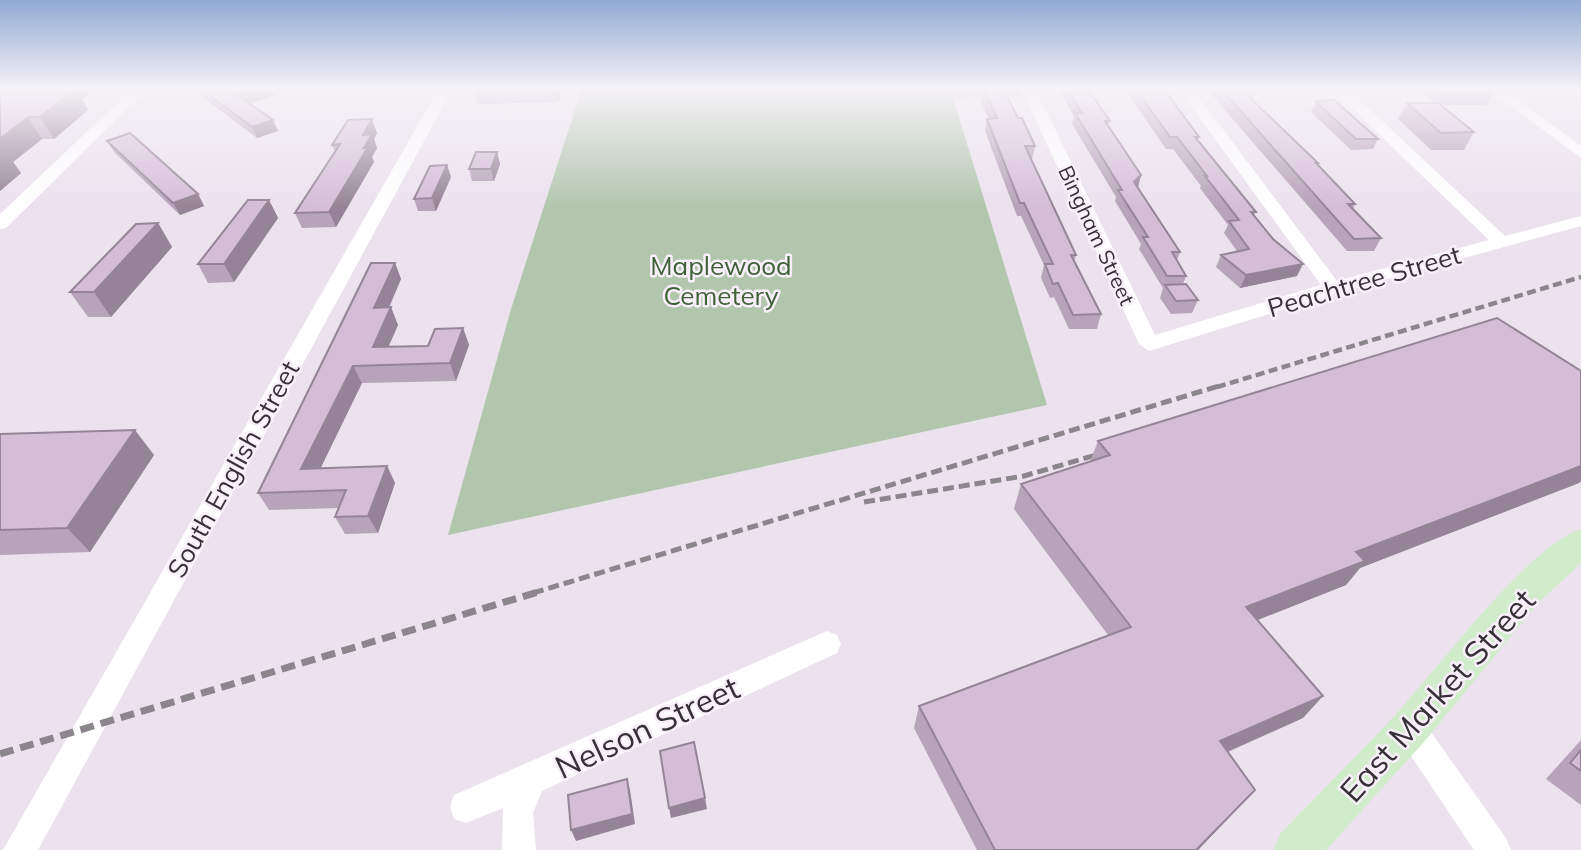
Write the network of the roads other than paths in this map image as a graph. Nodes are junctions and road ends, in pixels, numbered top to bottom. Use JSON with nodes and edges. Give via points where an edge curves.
{"nodes":[{"id":1,"x":100,"y":128,"type":"edge"},
{"id":2,"x":424,"y":128,"type":"edge"},
{"id":3,"x":1047,"y":128,"type":"edge"},
{"id":4,"x":1214,"y":128,"type":"edge"},
{"id":5,"x":1380,"y":128,"type":"edge"},
{"id":6,"x":1554,"y":128,"type":"edge"},
{"id":7,"x":1573,"y":140,"type":"edge"},
{"id":8,"x":1581,"y":153,"type":"edge"},
{"id":9,"x":1581,"y":221,"type":"edge"},
{"id":10,"x":0,"y":223,"type":"edge"},
{"id":11,"x":1501,"y":242,"type":"junction"},
{"id":12,"x":1333,"y":288,"type":"junction"},
{"id":13,"x":1149,"y":344,"type":"joint"},
{"id":14,"x":1581,"y":543,"type":"edge"},
{"id":15,"x":827,"y":644,"type":"dead end"},
{"id":16,"x":1410,"y":728,"type":"junction"},
{"id":17,"x":531,"y":780,"type":"junction"},
{"id":18,"x":466,"y":807,"type":"dead end"},
{"id":19,"x":20,"y":850,"type":"edge"},
{"id":20,"x":519,"y":850,"type":"edge"},
{"id":21,"x":1297,"y":850,"type":"edge"},
{"id":22,"x":1494,"y":850,"type":"edge"}],
"edges":[{"from":1,"to":10,"type":"street"},
{"from":2,"to":19,"type":"street","name":"South English Street"},
{"from":3,"to":13,"type":"street","name":"Bingham Street"},
{"from":4,"to":12,"type":"street"},
{"from":5,"to":11,"type":"street"},
{"from":6,"to":7,"type":"street"},
{"from":7,"to":8,"type":"street"},
{"from":9,"to":11,"type":"street","name":"Peachtree Street"},
{"from":11,"to":12,"type":"street","name":"Peachtree Street"},
{"from":12,"to":13,"type":"street","name":"Peachtree Street"},
{"from":14,"to":16,"type":"main road","name":"East Market Street","via":[[1525,592]]},
{"from":15,"to":17,"type":"street","name":"Nelson Street"},
{"from":16,"to":21,"type":"main road","name":"East Market Street"},
{"from":16,"to":22,"type":"street"},
{"from":17,"to":18,"type":"street","name":"Nelson Street"},
{"from":17,"to":20,"type":"street","via":[[517,813]]}]}
